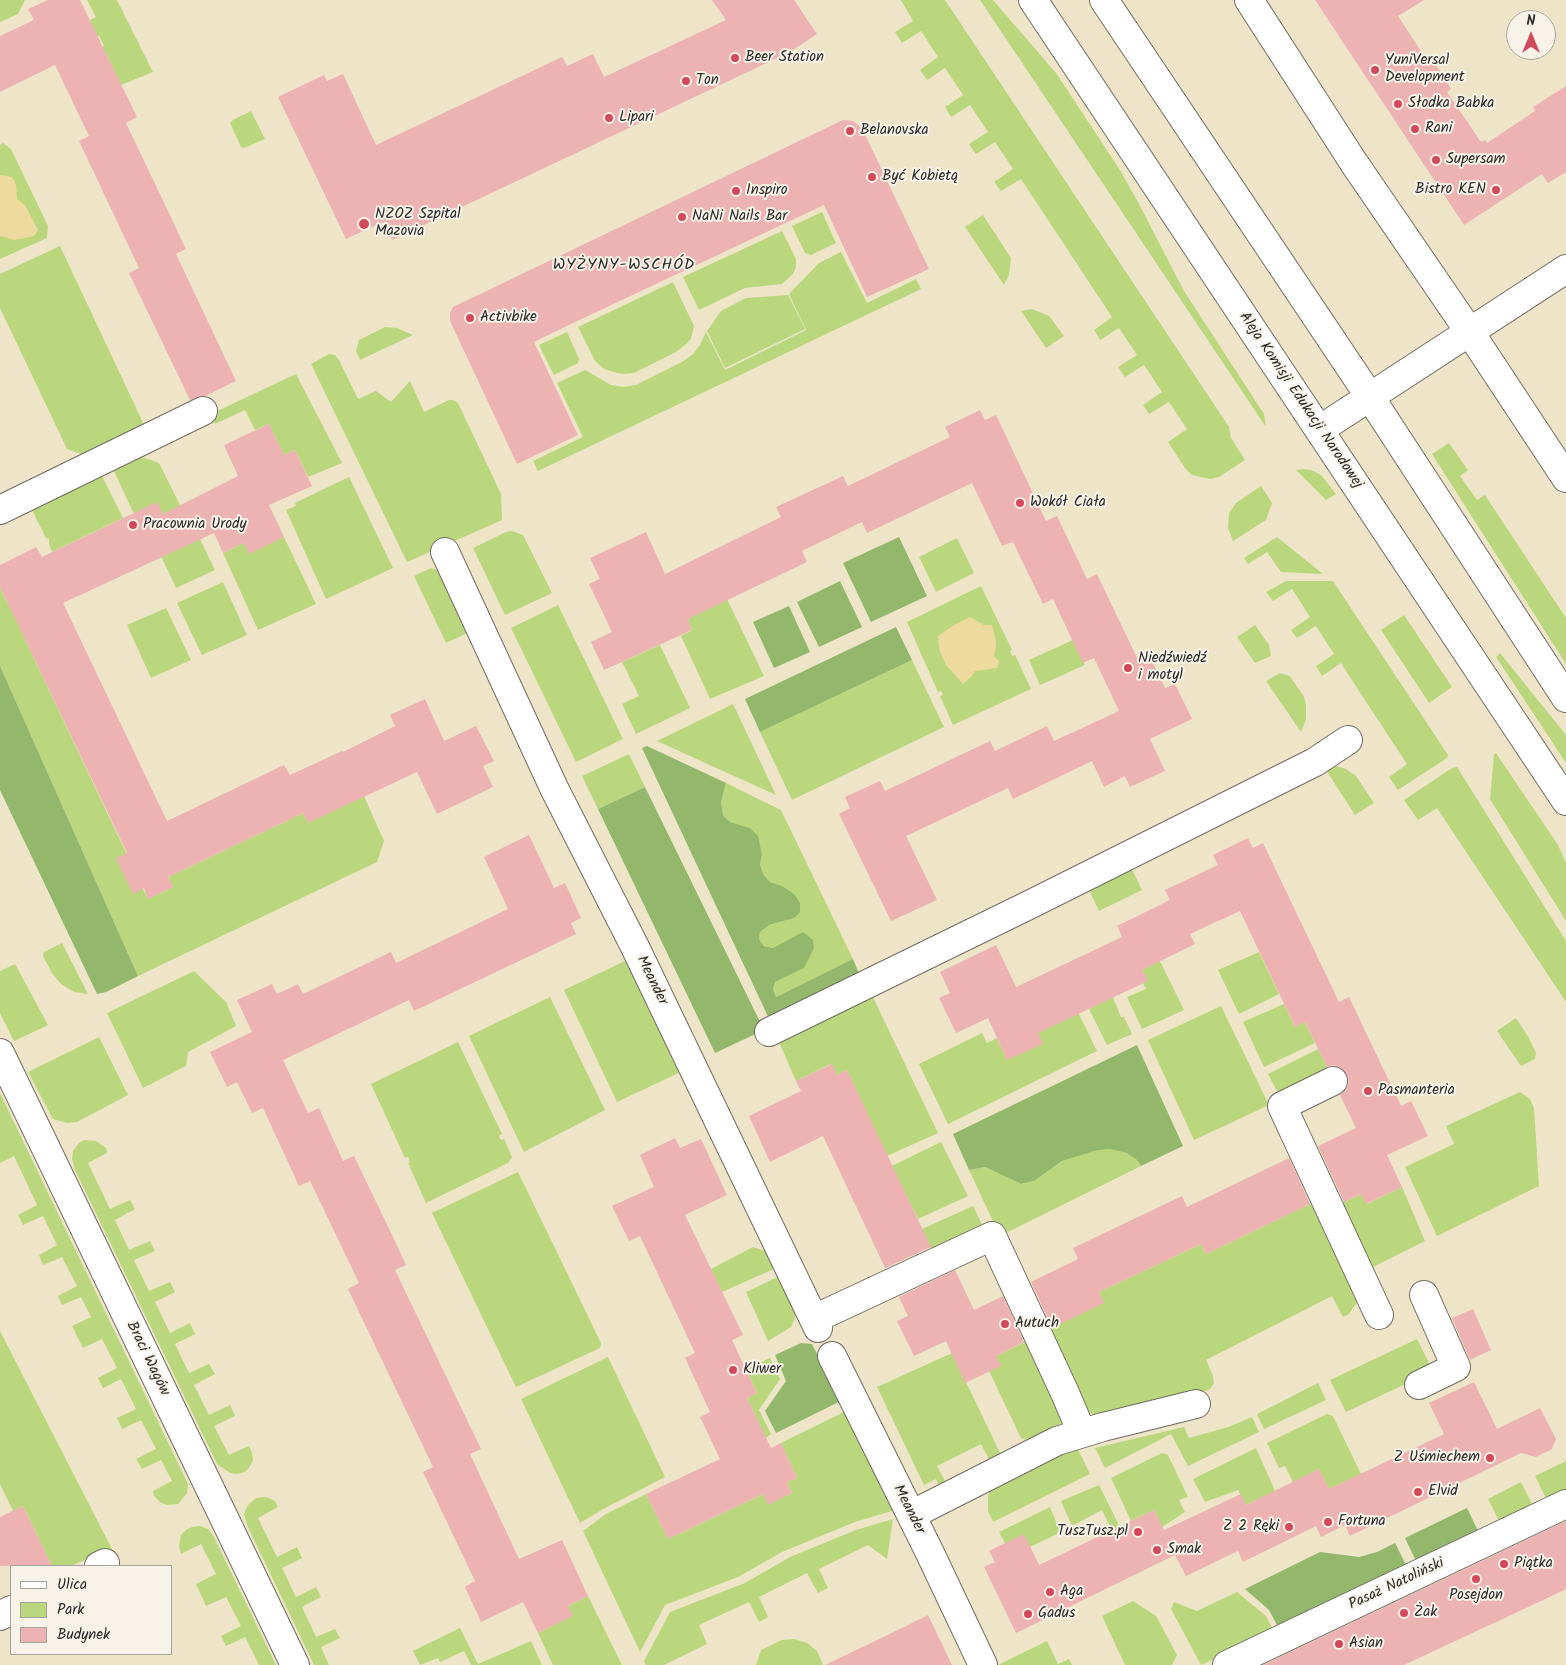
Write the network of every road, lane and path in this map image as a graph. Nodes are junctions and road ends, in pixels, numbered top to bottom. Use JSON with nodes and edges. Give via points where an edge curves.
{"nodes":[{"id":1,"x":1033,"y":0,"type":"edge"},
{"id":2,"x":1104,"y":0,"type":"edge"},
{"id":3,"x":1249,"y":0,"type":"edge"},
{"id":4,"x":1566,"y":268,"type":"edge"},
{"id":5,"x":1469,"y":331,"type":"junction"},
{"id":6,"x":1370,"y":397,"type":"junction"},
{"id":7,"x":203,"y":410,"type":"dead end"},
{"id":8,"x":1319,"y":430,"type":"junction"},
{"id":9,"x":1566,"y":478,"type":"edge"},
{"id":10,"x":0,"y":510,"type":"edge"},
{"id":11,"x":445,"y":552,"type":"dead end"},
{"id":12,"x":1566,"y":698,"type":"edge"},
{"id":13,"x":1348,"y":740,"type":"dead end"},
{"id":14,"x":1566,"y":801,"type":"edge"},
{"id":15,"x":769,"y":1032,"type":"dead end"},
{"id":16,"x":0,"y":1053,"type":"edge"},
{"id":17,"x":1333,"y":1081,"type":"dead end"},
{"id":18,"x":1424,"y":1295,"type":"dead end"},
{"id":19,"x":1379,"y":1315,"type":"dead end"},
{"id":20,"x":832,"y":1356,"type":"dead end"},
{"id":21,"x":1419,"y":1385,"type":"dead end"},
{"id":22,"x":1196,"y":1404,"type":"dead end"},
{"id":23,"x":1082,"y":1433,"type":"junction"},
{"id":24,"x":1566,"y":1504,"type":"edge"},
{"id":25,"x":911,"y":1515,"type":"junction"},
{"id":26,"x":295,"y":1665,"type":"edge"},
{"id":27,"x":983,"y":1665,"type":"edge"},
{"id":28,"x":1227,"y":1665,"type":"edge"}],
"edges":[{"from":1,"to":8,"type":"street","name":"Aleja Komisji Edukacji Narodowej"},
{"from":2,"to":6,"type":"street"},
{"from":3,"to":5,"type":"street","via":[[1354,163]]},
{"from":4,"to":5,"type":"street"},
{"from":5,"to":6,"type":"street"},
{"from":5,"to":9,"type":"street"},
{"from":6,"to":8,"type":"street"},
{"from":6,"to":12,"type":"street"},
{"from":7,"to":10,"type":"street"},
{"from":8,"to":14,"type":"street","name":"Aleja Komisji Edukacji Narodowej"},
{"from":11,"to":23,"type":"street","name":"Meander","via":[[554,788],[635,947],[816,1324],[992,1236]]},
{"from":13,"to":15,"type":"street","via":[[1315,762]]},
{"from":16,"to":26,"type":"street","name":"Braci Wagów"},
{"from":17,"to":19,"type":"street","via":[[1282,1106]]},
{"from":18,"to":21,"type":"street","via":[[1456,1367]]},
{"from":20,"to":25,"type":"street","name":"Meander"},
{"from":22,"to":23,"type":"street"},
{"from":23,"to":25,"type":"street","via":[[1057,1442]]},
{"from":24,"to":28,"type":"street","name":"Pasaż Natoliński"},
{"from":25,"to":27,"type":"street","name":"Meander"}]}
